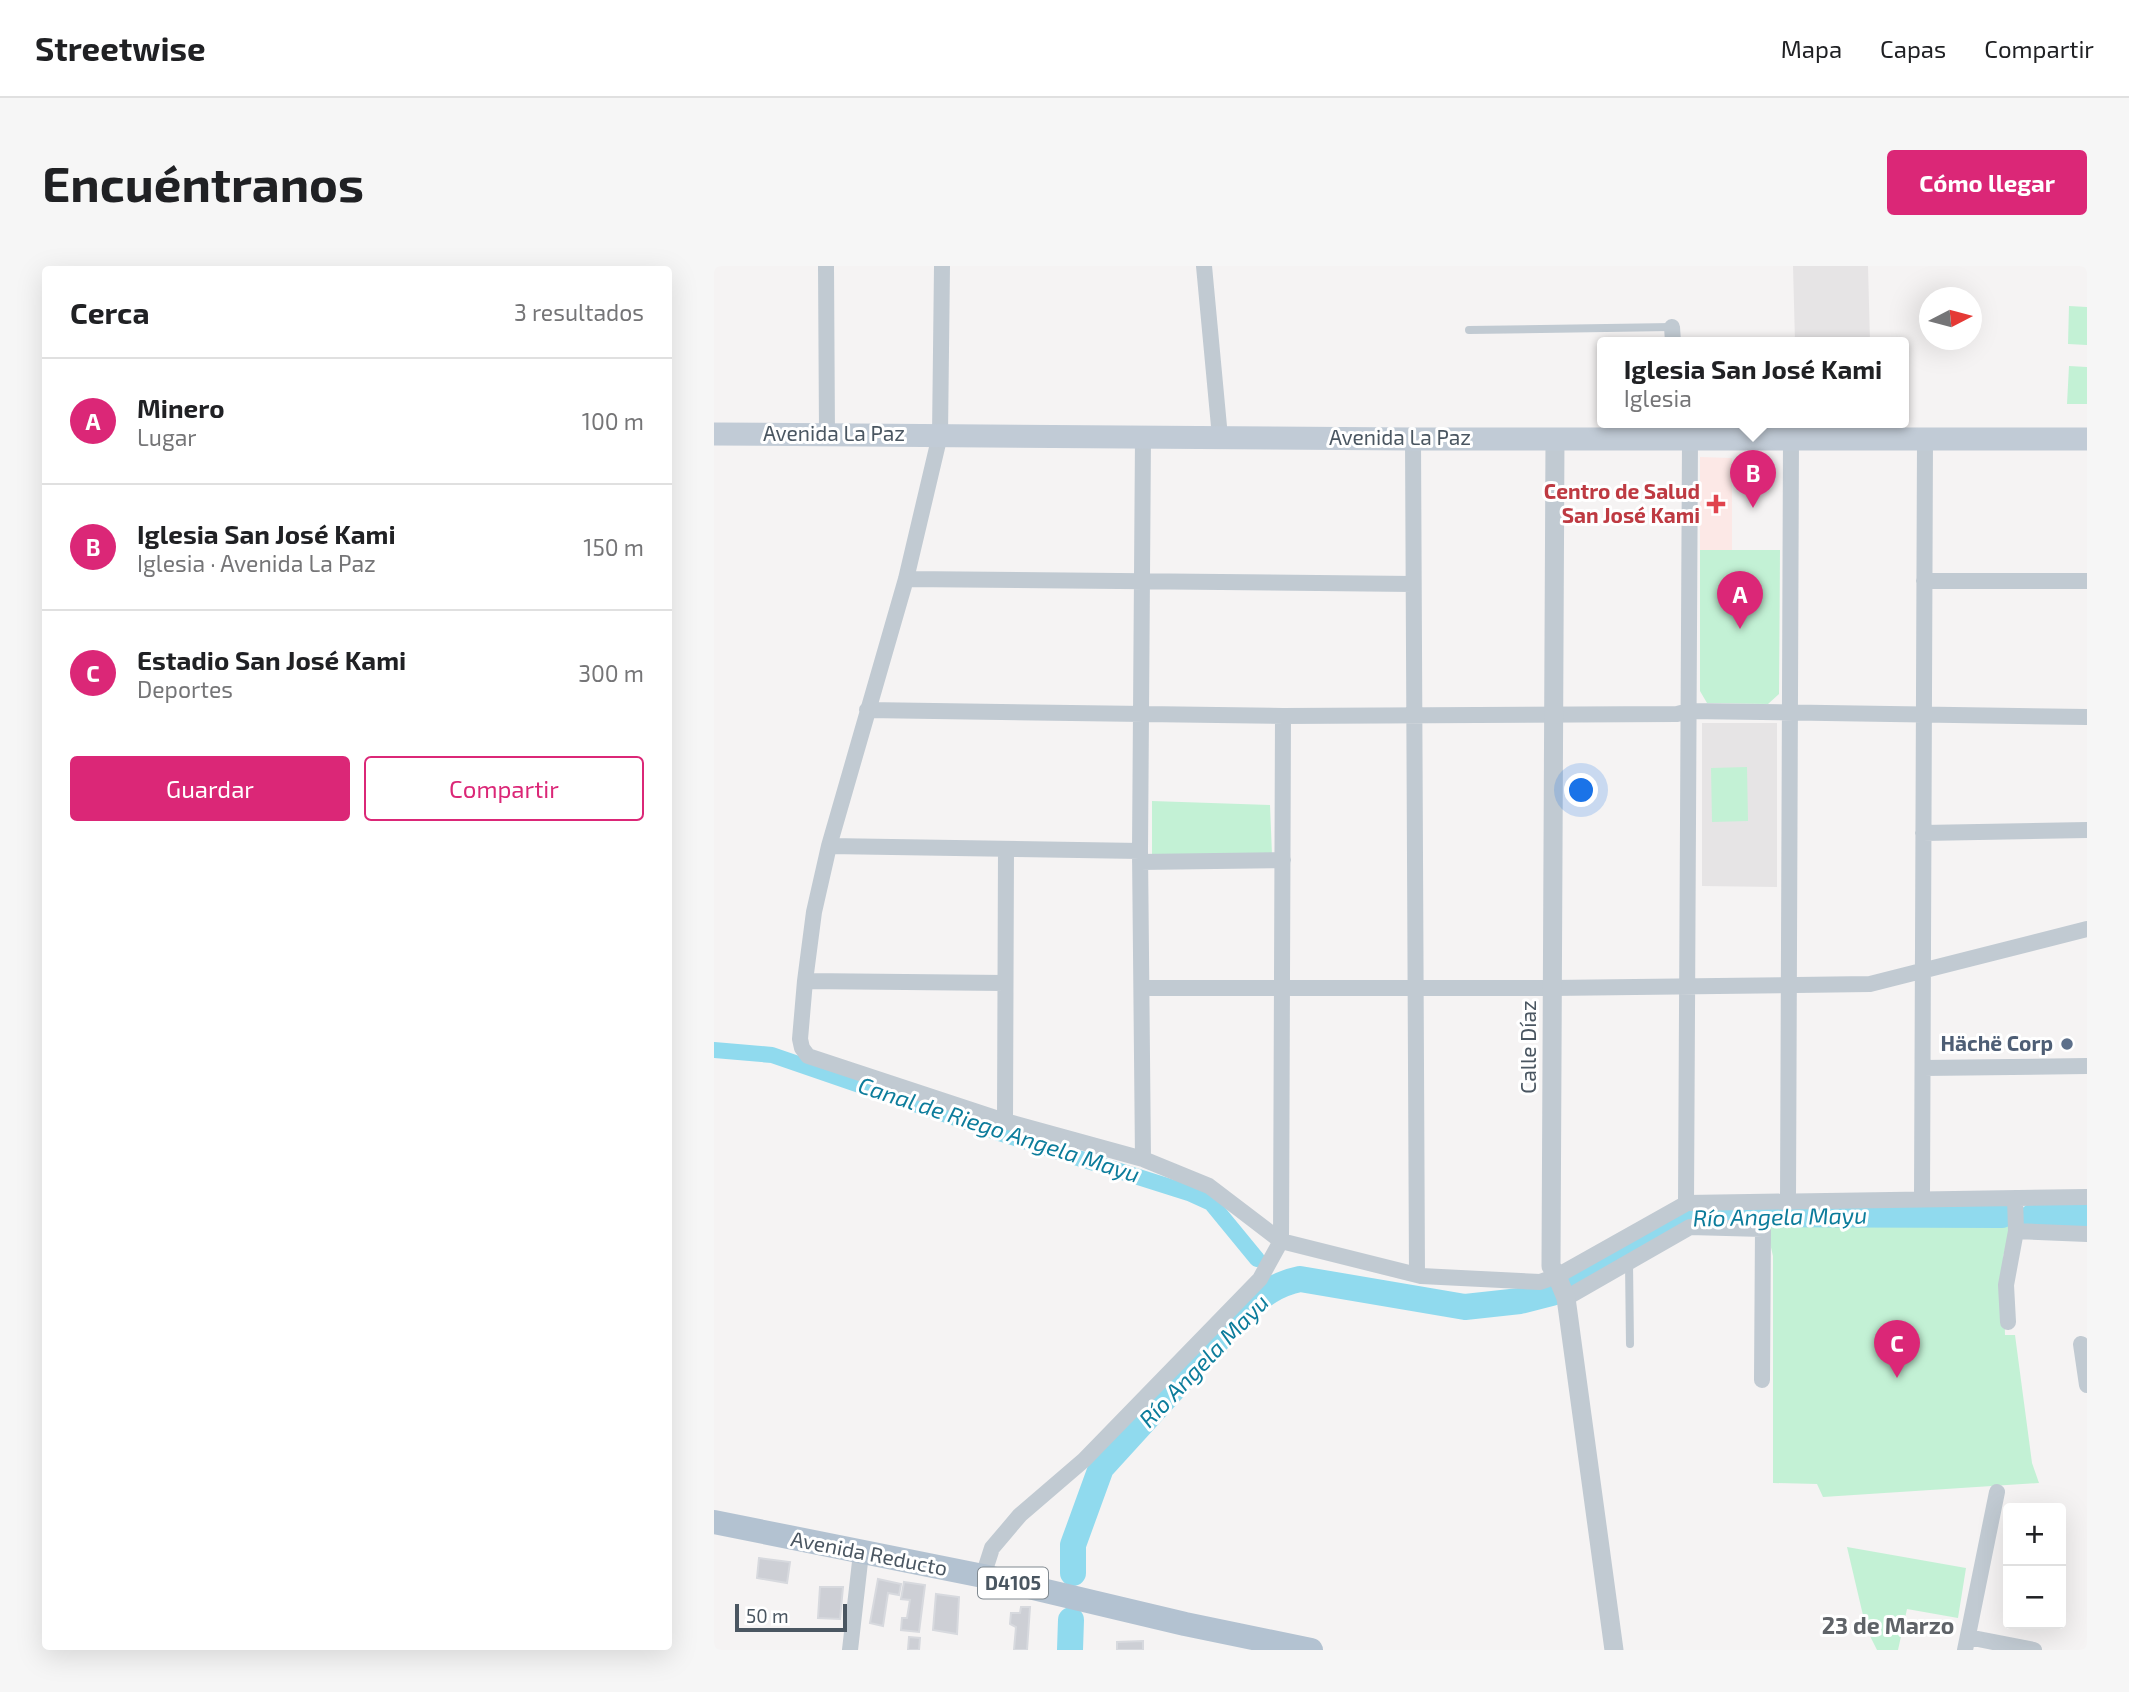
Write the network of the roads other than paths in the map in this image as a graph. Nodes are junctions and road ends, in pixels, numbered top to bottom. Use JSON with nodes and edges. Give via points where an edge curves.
{"nodes":[{"id":1,"x":826,"y":266,"type":"edge"},
{"id":2,"x":942,"y":266,"type":"edge"},
{"id":3,"x":1204,"y":266,"type":"edge"},
{"id":4,"x":1469,"y":330,"type":"dead end"},
{"id":5,"x":1673,"y":334,"type":"edge"},
{"id":6,"x":1681,"y":433,"type":"edge"},
{"id":7,"x":714,"y":434,"type":"edge"},
{"id":8,"x":827,"y":434,"type":"junction"},
{"id":9,"x":940,"y":435,"type":"junction"},
{"id":10,"x":1143,"y":437,"type":"junction"},
{"id":11,"x":1220,"y":437,"type":"junction"},
{"id":12,"x":1555,"y":438,"type":"junction"},
{"id":13,"x":1413,"y":439,"type":"junction"},
{"id":14,"x":1791,"y":439,"type":"junction"},
{"id":15,"x":2087,"y":439,"type":"edge"},
{"id":16,"x":1925,"y":440,"type":"junction"},
{"id":17,"x":906,"y":579,"type":"junction"},
{"id":18,"x":1142,"y":580,"type":"junction"},
{"id":19,"x":1924,"y":581,"type":"junction"},
{"id":20,"x":2087,"y":581,"type":"edge"},
{"id":21,"x":1413,"y":584,"type":"junction"},
{"id":22,"x":867,"y":710,"type":"junction"},
{"id":23,"x":1689,"y":710,"type":"junction"},
{"id":24,"x":1790,"y":713,"type":"junction"},
{"id":25,"x":1553,"y":714,"type":"junction"},
{"id":26,"x":1142,"y":715,"type":"junction"},
{"id":27,"x":1414,"y":715,"type":"junction"},
{"id":28,"x":1924,"y":715,"type":"junction"},
{"id":29,"x":1283,"y":716,"type":"junction"},
{"id":30,"x":2087,"y":717,"type":"edge"},
{"id":31,"x":2087,"y":830,"type":"edge"},
{"id":32,"x":1923,"y":833,"type":"junction"},
{"id":33,"x":829,"y":846,"type":"junction"},
{"id":34,"x":1006,"y":849,"type":"junction"},
{"id":35,"x":1140,"y":857,"type":"junction"},
{"id":36,"x":1283,"y":860,"type":"junction"},
{"id":37,"x":2087,"y":929,"type":"edge"},
{"id":38,"x":1923,"y":971,"type":"junction"},
{"id":39,"x":805,"y":981,"type":"junction"},
{"id":40,"x":1005,"y":983,"type":"junction"},
{"id":41,"x":1789,"y":986,"type":"junction"},
{"id":42,"x":1282,"y":987,"type":"junction"},
{"id":43,"x":1415,"y":987,"type":"junction"},
{"id":44,"x":1687,"y":987,"type":"junction"},
{"id":45,"x":1142,"y":988,"type":"junction"},
{"id":46,"x":1552,"y":988,"type":"junction"},
{"id":47,"x":2087,"y":1066,"type":"edge"},
{"id":48,"x":1923,"y":1068,"type":"junction"},
{"id":49,"x":1005,"y":1121,"type":"junction"},
{"id":50,"x":1143,"y":1159,"type":"junction"},
{"id":51,"x":2087,"y":1197,"type":"edge"},
{"id":52,"x":2015,"y":1198,"type":"junction"},
{"id":53,"x":1922,"y":1199,"type":"junction"},
{"id":54,"x":1788,"y":1201,"type":"junction"},
{"id":55,"x":1686,"y":1203,"type":"junction"},
{"id":56,"x":2015,"y":1231,"type":"junction"},
{"id":57,"x":2087,"y":1234,"type":"edge"},
{"id":58,"x":1281,"y":1241,"type":"junction"},
{"id":59,"x":1629,"y":1263,"type":"junction"},
{"id":60,"x":1417,"y":1275,"type":"junction"},
{"id":61,"x":1558,"y":1276,"type":"junction"},
{"id":62,"x":1566,"y":1298,"type":"junction"},
{"id":63,"x":2008,"y":1322,"type":"dead end"},
{"id":64,"x":1630,"y":1344,"type":"dead end"},
{"id":65,"x":2081,"y":1344,"type":"dead end"},
{"id":66,"x":1762,"y":1380,"type":"dead end"},
{"id":67,"x":2087,"y":1385,"type":"edge"},
{"id":68,"x":1997,"y":1492,"type":"dead end"},
{"id":69,"x":714,"y":1522,"type":"edge"},
{"id":70,"x":861,"y":1553,"type":"junction"},
{"id":71,"x":983,"y":1576,"type":"junction"},
{"id":72,"x":1966,"y":1644,"type":"edge"},
{"id":73,"x":850,"y":1650,"type":"edge"},
{"id":74,"x":1311,"y":1650,"type":"edge"},
{"id":75,"x":1614,"y":1650,"type":"edge"},
{"id":76,"x":2034,"y":1650,"type":"edge"}],
"edges":[{"from":1,"to":8,"type":"street"},
{"from":2,"to":9,"type":"street"},
{"from":3,"to":11,"type":"street"},
{"from":4,"to":5,"type":"lane"},
{"from":6,"to":12,"type":"main road","name":"Avenida La Paz"},
{"from":6,"to":14,"type":"main road","name":"Avenida La Paz"},
{"from":6,"to":23,"type":"street"},
{"from":7,"to":8,"type":"main road","name":"Avenida La Paz"},
{"from":8,"to":9,"type":"main road","name":"Avenida La Paz"},
{"from":9,"to":10,"type":"main road","name":"Avenida La Paz"},
{"from":9,"to":17,"type":"street"},
{"from":10,"to":11,"type":"main road","name":"Avenida La Paz"},
{"from":10,"to":18,"type":"street"},
{"from":11,"to":13,"type":"main road","name":"Avenida La Paz"},
{"from":12,"to":13,"type":"main road","name":"Avenida La Paz"},
{"from":12,"to":25,"type":"street","name":"Calle Díaz"},
{"from":13,"to":21,"type":"street"},
{"from":14,"to":16,"type":"main road","name":"Avenida La Paz"},
{"from":14,"to":24,"type":"street"},
{"from":15,"to":16,"type":"main road","name":"Avenida La Paz"},
{"from":16,"to":19,"type":"street"},
{"from":17,"to":18,"type":"street"},
{"from":17,"to":22,"type":"street"},
{"from":18,"to":21,"type":"street"},
{"from":18,"to":26,"type":"street"},
{"from":19,"to":20,"type":"street"},
{"from":19,"to":28,"type":"street"},
{"from":21,"to":27,"type":"street"},
{"from":22,"to":26,"type":"street"},
{"from":22,"to":33,"type":"street"},
{"from":23,"to":24,"type":"street"},
{"from":23,"to":25,"type":"street","via":[[1677,714]]},
{"from":23,"to":44,"type":"street"},
{"from":24,"to":28,"type":"street"},
{"from":24,"to":41,"type":"street"},
{"from":25,"to":27,"type":"street"},
{"from":25,"to":46,"type":"street","name":"Calle Díaz"},
{"from":26,"to":29,"type":"street"},
{"from":26,"to":35,"type":"street"},
{"from":27,"to":29,"type":"street"},
{"from":27,"to":43,"type":"street"},
{"from":28,"to":30,"type":"street"},
{"from":28,"to":32,"type":"street"},
{"from":29,"to":36,"type":"street"},
{"from":31,"to":32,"type":"street"},
{"from":32,"to":38,"type":"street"},
{"from":33,"to":34,"type":"street"},
{"from":33,"to":39,"type":"street"},
{"from":34,"to":35,"type":"street"},
{"from":34,"to":40,"type":"street"},
{"from":35,"to":36,"type":"street"},
{"from":35,"to":45,"type":"street"},
{"from":36,"to":42,"type":"street"},
{"from":37,"to":38,"type":"street"},
{"from":38,"to":41,"type":"street","via":[[1870,984]]},
{"from":38,"to":48,"type":"street"},
{"from":39,"to":40,"type":"street"},
{"from":39,"to":49,"type":"street","via":[[800,1039],[808,1056]]},
{"from":40,"to":49,"type":"street"},
{"from":41,"to":44,"type":"street"},
{"from":41,"to":54,"type":"street"},
{"from":42,"to":43,"type":"street"},
{"from":42,"to":45,"type":"street"},
{"from":42,"to":58,"type":"street"},
{"from":43,"to":46,"type":"street"},
{"from":43,"to":60,"type":"street"},
{"from":44,"to":46,"type":"street"},
{"from":44,"to":55,"type":"street"},
{"from":45,"to":50,"type":"street"},
{"from":46,"to":61,"type":"street","name":"Calle Díaz","via":[[1551,1266]]},
{"from":47,"to":48,"type":"street"},
{"from":48,"to":53,"type":"street"},
{"from":49,"to":50,"type":"street"},
{"from":50,"to":58,"type":"street","via":[[1209,1186]]},
{"from":51,"to":52,"type":"street"},
{"from":52,"to":53,"type":"street"},
{"from":52,"to":56,"type":"street"},
{"from":53,"to":54,"type":"street"},
{"from":54,"to":55,"type":"street"},
{"from":55,"to":61,"type":"street"},
{"from":56,"to":57,"type":"street"},
{"from":56,"to":63,"type":"street","via":[[2006,1285]]},
{"from":58,"to":60,"type":"street"},
{"from":58,"to":71,"type":"street","via":[[1261,1279],[1084,1460],[1020,1515],[992,1548]]},
{"from":59,"to":62,"type":"street"},
{"from":59,"to":64,"type":"lane"},
{"from":59,"to":66,"type":"street","via":[[1690,1227],[1763,1229]]},
{"from":60,"to":61,"type":"street","via":[[1540,1282]]},
{"from":61,"to":62,"type":"street","name":"Calle Díaz"},
{"from":62,"to":75,"type":"street","name":"Calle Díaz"},
{"from":65,"to":67,"type":"street"},
{"from":68,"to":72,"type":"street"},
{"from":69,"to":70,"type":"main road","name":"Avenida Reducto","number":"D4105"},
{"from":70,"to":71,"type":"main road","name":"Avenida Reducto","number":"D4105"},
{"from":70,"to":73,"type":"street"},
{"from":71,"to":74,"type":"main road","name":"Avenida Reducto","number":"D4105"},
{"from":72,"to":76,"type":"street"}]}
